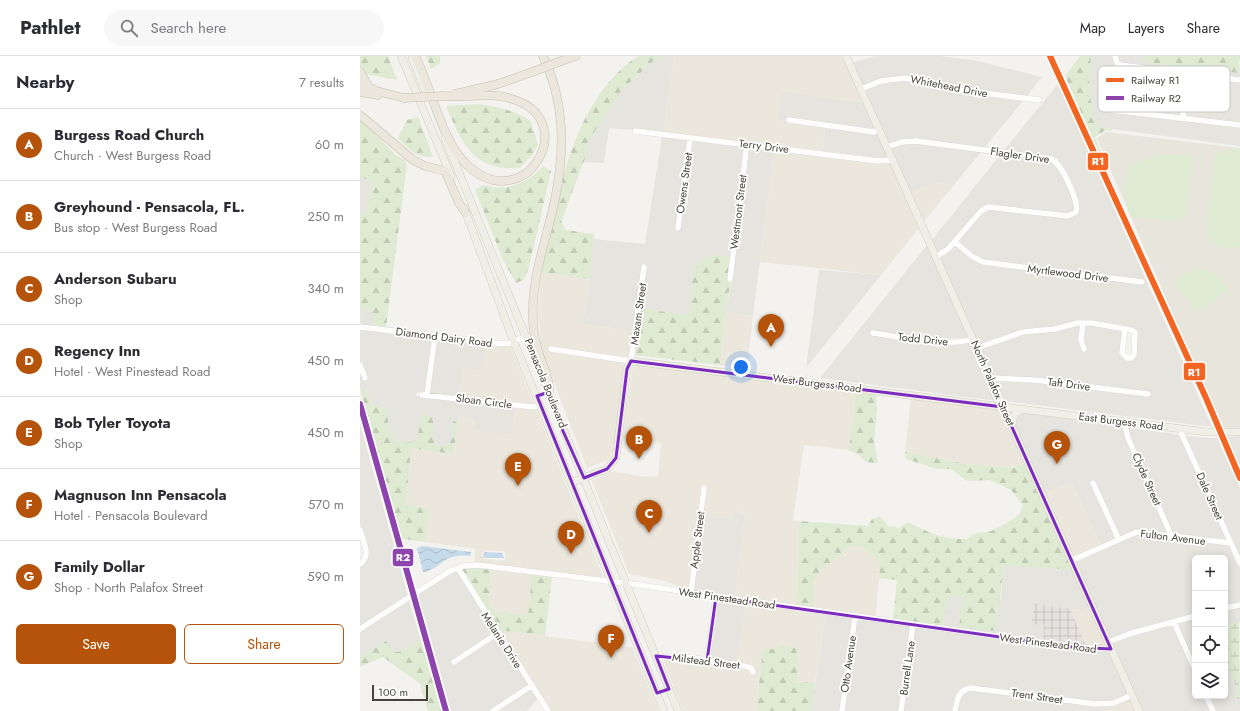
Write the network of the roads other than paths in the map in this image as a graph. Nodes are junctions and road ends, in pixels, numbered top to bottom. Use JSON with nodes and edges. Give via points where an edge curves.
{"nodes":[{"id":1,"x":401,"y":56,"type":"edge"},
{"id":2,"x":411,"y":56,"type":"edge"},
{"id":3,"x":415,"y":56,"type":"edge"},
{"id":4,"x":543,"y":56,"type":"edge"},
{"id":5,"x":576,"y":56,"type":"edge"},
{"id":6,"x":846,"y":56,"type":"edge"},
{"id":7,"x":1115,"y":56,"type":"edge"},
{"id":8,"x":1128,"y":66,"type":"edge"},
{"id":9,"x":360,"y":72,"type":"edge"},
{"id":10,"x":1230,"y":79,"type":"edge"},
{"id":11,"x":1240,"y":80,"type":"edge"},
{"id":12,"x":360,"y":84,"type":"edge"},
{"id":13,"x":371,"y":89,"type":"junction"},
{"id":14,"x":861,"y":89,"type":"junction"},
{"id":15,"x":360,"y":92,"type":"edge"},
{"id":16,"x":443,"y":96,"type":"junction"},
{"id":17,"x":404,"y":98,"type":"junction"},
{"id":18,"x":1039,"y":100,"type":"dead end"},
{"id":19,"x":1129,"y":112,"type":"edge"},
{"id":20,"x":1183,"y":112,"type":"edge"},
{"id":21,"x":360,"y":115,"type":"edge"},
{"id":22,"x":1183,"y":118,"type":"junction"},
{"id":23,"x":788,"y":120,"type":"dead end"},
{"id":24,"x":1240,"y":125,"type":"edge"},
{"id":25,"x":879,"y":130,"type":"junction"},
{"id":26,"x":635,"y":131,"type":"dead end"},
{"id":27,"x":690,"y":138,"type":"junction"},
{"id":28,"x":747,"y":144,"type":"junction"},
{"id":29,"x":887,"y":147,"type":"junction"},
{"id":30,"x":892,"y":160,"type":"junction"},
{"id":31,"x":466,"y":213,"type":"junction"},
{"id":32,"x":678,"y":228,"type":"dead end"},
{"id":33,"x":955,"y":242,"type":"junction"},
{"id":34,"x":936,"y":257,"type":"junction"},
{"id":35,"x":644,"y":267,"type":"dead end"},
{"id":36,"x":730,"y":279,"type":"dead end"},
{"id":37,"x":1142,"y":282,"type":"dead end"},
{"id":38,"x":1083,"y":323,"type":"junction"},
{"id":39,"x":360,"y":327,"type":"edge"},
{"id":40,"x":1125,"y":329,"type":"junction"},
{"id":41,"x":873,"y":333,"type":"dead end"},
{"id":42,"x":435,"y":336,"type":"junction"},
{"id":43,"x":526,"y":336,"type":"junction"},
{"id":44,"x":973,"y":339,"type":"junction"},
{"id":45,"x":514,"y":342,"type":"junction"},
{"id":46,"x":977,"y":348,"type":"junction"},
{"id":47,"x":1084,"y":349,"type":"dead end"},
{"id":48,"x":551,"y":350,"type":"dead end"},
{"id":49,"x":631,"y":361,"type":"junction"},
{"id":50,"x":360,"y":365,"type":"edge"},
{"id":51,"x":365,"y":378,"type":"dead end"},
{"id":52,"x":990,"y":378,"type":"junction"},
{"id":53,"x":548,"y":392,"type":"junction"},
{"id":54,"x":1148,"y":394,"type":"dead end"},
{"id":55,"x":537,"y":396,"type":"junction"},
{"id":56,"x":541,"y":406,"type":"junction"},
{"id":57,"x":1003,"y":407,"type":"junction"},
{"id":58,"x":1024,"y":409,"type":"junction"},
{"id":59,"x":1124,"y":422,"type":"junction"},
{"id":60,"x":1011,"y":424,"type":"junction"},
{"id":61,"x":1181,"y":429,"type":"junction"},
{"id":62,"x":1240,"y":432,"type":"edge"},
{"id":63,"x":584,"y":478,"type":"junction"},
{"id":64,"x":572,"y":482,"type":"junction"},
{"id":65,"x":1093,"y":483,"type":"dead end"},
{"id":66,"x":704,"y":488,"type":"dead end"},
{"id":67,"x":360,"y":530,"type":"edge"},
{"id":68,"x":1172,"y":537,"type":"junction"},
{"id":69,"x":1119,"y":540,"type":"junction"},
{"id":70,"x":1231,"y":543,"type":"junction"},
{"id":71,"x":1072,"y":560,"type":"junction"},
{"id":72,"x":1240,"y":563,"type":"edge"},
{"id":73,"x":360,"y":564,"type":"edge"},
{"id":74,"x":458,"y":568,"type":"junction"},
{"id":75,"x":613,"y":582,"type":"junction"},
{"id":76,"x":627,"y":583,"type":"junction"},
{"id":77,"x":691,"y":593,"type":"junction"},
{"id":78,"x":716,"y":597,"type":"junction"},
{"id":79,"x":1240,"y":605,"type":"edge"},
{"id":80,"x":1228,"y":607,"type":"edge"},
{"id":81,"x":855,"y":616,"type":"junction"},
{"id":82,"x":1192,"y":617,"type":"edge"},
{"id":83,"x":1174,"y":622,"type":"junction"},
{"id":84,"x":913,"y":624,"type":"junction"},
{"id":85,"x":360,"y":629,"type":"edge"},
{"id":86,"x":498,"y":633,"type":"junction"},
{"id":87,"x":650,"y":642,"type":"junction"},
{"id":88,"x":1110,"y":645,"type":"junction"},
{"id":89,"x":638,"y":647,"type":"junction"},
{"id":90,"x":657,"y":659,"type":"junction"},
{"id":91,"x":707,"y":661,"type":"junction"},
{"id":92,"x":454,"y":662,"type":"dead end"},
{"id":93,"x":1192,"y":663,"type":"edge"},
{"id":94,"x":753,"y":672,"type":"dead end"},
{"id":95,"x":532,"y":686,"type":"junction"},
{"id":96,"x":668,"y":689,"type":"junction"},
{"id":97,"x":657,"y":693,"type":"junction"},
{"id":98,"x":1132,"y":695,"type":"junction"},
{"id":99,"x":1207,"y":699,"type":"edge"},
{"id":100,"x":492,"y":711,"type":"edge"},
{"id":101,"x":548,"y":711,"type":"edge"},
{"id":102,"x":664,"y":711,"type":"edge"},
{"id":103,"x":678,"y":711,"type":"edge"},
{"id":104,"x":842,"y":711,"type":"edge"},
{"id":105,"x":901,"y":711,"type":"edge"},
{"id":106,"x":955,"y":711,"type":"edge"},
{"id":107,"x":1139,"y":711,"type":"edge"},
{"id":108,"x":1213,"y":711,"type":"edge"}],
"edges":[{"from":1,"to":31,"type":"main road","name":"Pensacola Boulevard"},
{"from":2,"to":43,"type":"main road","name":"Pensacola Boulevard"},
{"from":3,"to":16,"type":"highway","via":[[452,145],[468,166],[487,177],[507,180],[523,176],[538,163],[544,146],[543,128],[535,113],[525,105],[514,99],[499,96]]},
{"from":4,"to":53,"type":"highway","via":[[557,96],[562,134],[561,162],[555,199],[537,270],[533,297],[535,342],[550,384]]},
{"from":5,"to":16,"type":"highway","bridge":true,"via":[[491,86]]},
{"from":6,"to":14,"type":"main road","name":"North Palafox Street"},
{"from":7,"to":8,"type":"street","via":[[1117,63]]},
{"from":9,"to":13,"type":"highway"},
{"from":10,"to":11,"type":"street"},
{"from":12,"to":13,"type":"highway"},
{"from":13,"to":17,"type":"highway"},
{"from":14,"to":18,"type":"street","name":"Whitehead Drive","via":[[881,81],[905,78],[959,90]]},
{"from":14,"to":25,"type":"main road","name":"North Palafox Street"},
{"from":15,"to":17,"type":"highway"},
{"from":16,"to":17,"type":"highway","bridge":true},
{"from":19,"to":22,"type":"street"},
{"from":20,"to":22,"type":"street"},
{"from":21,"to":31,"type":"highway","via":[[413,160],[425,166],[445,170]]},
{"from":22,"to":24,"type":"street"},
{"from":23,"to":25,"type":"street","via":[[874,132]]},
{"from":25,"to":29,"type":"main road","name":"North Palafox Street"},
{"from":26,"to":27,"type":"street","name":"Terry Drive"},
{"from":27,"to":28,"type":"street","name":"Terry Drive"},
{"from":27,"to":32,"type":"street","name":"Owens Street"},
{"from":28,"to":30,"type":"street","name":"Terry Drive","via":[[878,161]]},
{"from":28,"to":36,"type":"street","name":"Westmont Street"},
{"from":29,"to":30,"type":"main road","name":"North Palafox Street"},
{"from":29,"to":33,"type":"street","name":"Flagler Drive","via":[[916,141],[1051,159],[1060,165],[1077,204],[1074,214],[1068,216],[988,207],[981,211]]},
{"from":30,"to":34,"type":"main road","name":"North Palafox Street"},
{"from":31,"to":45,"type":"main road","name":"Pensacola Boulevard"},
{"from":33,"to":34,"type":"street","name":"Flagler Drive"},
{"from":33,"to":37,"type":"street","name":"Myrtlewood Drive","via":[[978,260]]},
{"from":34,"to":44,"type":"main road","name":"North Palafox Street"},
{"from":35,"to":49,"type":"street","name":"Maxam Street"},
{"from":38,"to":40,"type":"street"},
{"from":38,"to":46,"type":"street","via":[[1023,332]]},
{"from":38,"to":47,"type":"street","via":[[1081,340]]},
{"from":39,"to":42,"type":"street","name":"Diamond Dairy Road"},
{"from":40,"to":40,"type":"street","via":[[1136,334],[1134,355],[1131,358],[1122,353]]},
{"from":41,"to":44,"type":"street","name":"Todd Drive","via":[[939,342],[962,342]]},
{"from":42,"to":45,"type":"street","name":"Diamond Dairy Road","via":[[502,344]]},
{"from":42,"to":56,"type":"street","name":"Sloan Circle","via":[[424,395]]},
{"from":43,"to":45,"type":"street","name":"Diamond Dairy Road"},
{"from":43,"to":53,"type":"main road","name":"Pensacola Boulevard"},
{"from":44,"to":46,"type":"main road","name":"North Palafox Street"},
{"from":45,"to":53,"type":"main road","via":[[528,348]]},
{"from":45,"to":55,"type":"main road","name":"Pensacola Boulevard"},
{"from":46,"to":52,"type":"main road","name":"North Palafox Street"},
{"from":48,"to":49,"type":"street","name":"West Burgess Road"},
{"from":49,"to":57,"type":"main road","name":"West Burgess Road"},
{"from":49,"to":63,"type":"main road","via":[[627,369],[616,458],[607,468]]},
{"from":50,"to":51,"type":"street"},
{"from":52,"to":54,"type":"street","name":"Taft Drive","via":[[1034,380]]},
{"from":52,"to":57,"type":"main road","name":"North Palafox Street"},
{"from":53,"to":55,"type":"main road"},
{"from":53,"to":63,"type":"main road","name":"Pensacola Boulevard"},
{"from":55,"to":56,"type":"main road","name":"Pensacola Boulevard"},
{"from":56,"to":64,"type":"main road","name":"Pensacola Boulevard"},
{"from":57,"to":58,"type":"main road","name":"East Burgess Road"},
{"from":57,"to":60,"type":"main road","name":"North Palafox Street"},
{"from":58,"to":59,"type":"main road","name":"East Burgess Road"},
{"from":58,"to":60,"type":"main road","via":[[1015,414]]},
{"from":59,"to":61,"type":"main road","name":"East Burgess Road"},
{"from":59,"to":68,"type":"street","name":"Clyde Street","via":[[1128,438]]},
{"from":60,"to":71,"type":"main road","name":"North Palafox Street"},
{"from":61,"to":62,"type":"main road","name":"East Burgess Road","via":[[1219,433]]},
{"from":61,"to":70,"type":"street","name":"Dale Street"},
{"from":63,"to":64,"type":"main road"},
{"from":63,"to":76,"type":"main road","name":"Pensacola Boulevard"},
{"from":64,"to":75,"type":"main road","name":"Pensacola Boulevard"},
{"from":65,"to":69,"type":"street"},
{"from":66,"to":77,"type":"street","name":"Apple Street"},
{"from":67,"to":73,"type":"street","via":[[367,553],[366,560]]},
{"from":68,"to":69,"type":"street","name":"Fulton Avenue","via":[[1145,531]]},
{"from":68,"to":70,"type":"street","name":"Fulton Avenue"},
{"from":69,"to":71,"type":"street","name":"Fulton Avenue"},
{"from":70,"to":72,"type":"street","name":"Dale Street"},
{"from":71,"to":88,"type":"main road","name":"North Palafox Street"},
{"from":74,"to":75,"type":"street","name":"West Pinestead Road","via":[[484,565]]},
{"from":74,"to":85,"type":"street","name":"West Pinestead Road"},
{"from":74,"to":86,"type":"street","name":"Melanie Drive"},
{"from":75,"to":76,"type":"street","name":"West Pinestead Road"},
{"from":75,"to":89,"type":"main road","name":"Pensacola Boulevard"},
{"from":76,"to":77,"type":"street","name":"West Pinestead Road"},
{"from":76,"to":87,"type":"main road","name":"Pensacola Boulevard"},
{"from":77,"to":78,"type":"street","name":"West Pinestead Road"},
{"from":78,"to":81,"type":"street","name":"West Pinestead Road"},
{"from":78,"to":91,"type":"street"},
{"from":79,"to":80,"type":"street"},
{"from":81,"to":84,"type":"street","name":"West Pinestead Road"},
{"from":81,"to":104,"type":"street","name":"Otto Avenue"},
{"from":82,"to":83,"type":"street","name":"West Pinestead Road"},
{"from":83,"to":88,"type":"street","name":"West Pinestead Road"},
{"from":83,"to":93,"type":"street"},
{"from":84,"to":88,"type":"street","name":"West Pinestead Road","via":[[1072,647]]},
{"from":84,"to":105,"type":"street","name":"Burrell Lane"},
{"from":86,"to":92,"type":"street"},
{"from":86,"to":95,"type":"street","name":"Melanie Drive"},
{"from":87,"to":89,"type":"main road"},
{"from":87,"to":90,"type":"main road","name":"Pensacola Boulevard"},
{"from":88,"to":98,"type":"main road","name":"North Palafox Street"},
{"from":89,"to":97,"type":"main road","name":"Pensacola Boulevard"},
{"from":90,"to":91,"type":"street","name":"Milstead Street","via":[[668,656]]},
{"from":90,"to":96,"type":"main road","name":"Pensacola Boulevard"},
{"from":91,"to":94,"type":"street","name":"Milstead Street","via":[[745,666]]},
{"from":95,"to":100,"type":"street"},
{"from":95,"to":101,"type":"street","name":"Melanie Drive"},
{"from":96,"to":97,"type":"main road"},
{"from":96,"to":103,"type":"main road","name":"Pensacola Boulevard"},
{"from":97,"to":102,"type":"main road","name":"Pensacola Boulevard"},
{"from":98,"to":106,"type":"street","name":"Trent Street","via":[[1114,703],[1096,704],[970,688],[960,693]]},
{"from":98,"to":107,"type":"main road","name":"North Palafox Street"},
{"from":99,"to":108,"type":"street"}]}
